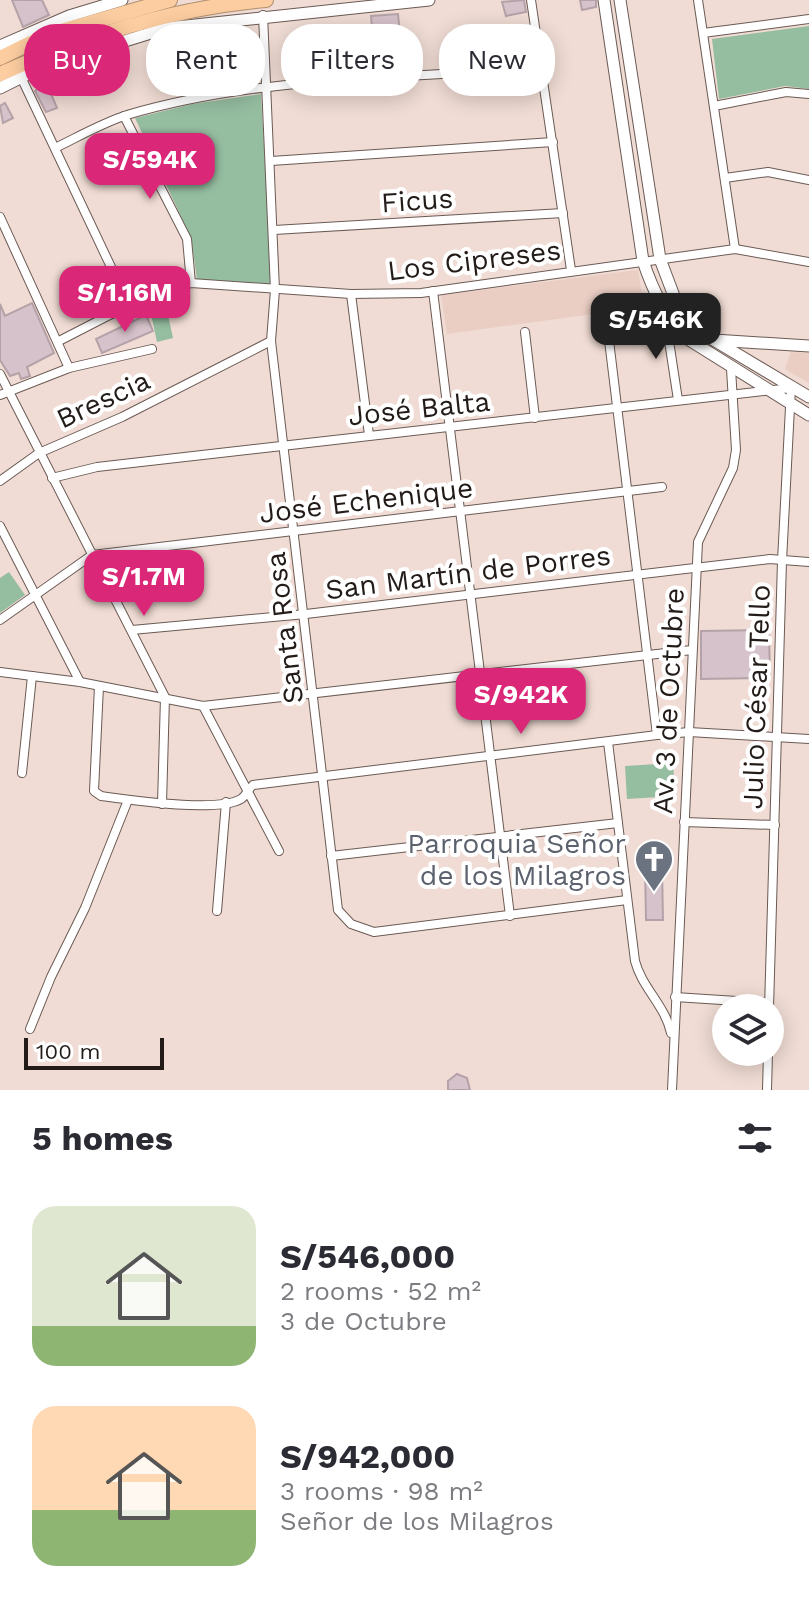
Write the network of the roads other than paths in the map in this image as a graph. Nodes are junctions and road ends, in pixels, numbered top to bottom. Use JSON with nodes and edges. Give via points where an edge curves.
{"nodes":[{"id":1,"x":122,"y":0,"type":"edge"},
{"id":2,"x":170,"y":0,"type":"edge"},
{"id":3,"x":429,"y":0,"type":"edge"},
{"id":4,"x":531,"y":0,"type":"edge"},
{"id":5,"x":604,"y":0,"type":"edge"},
{"id":6,"x":620,"y":0,"type":"edge"},
{"id":7,"x":698,"y":0,"type":"edge"},
{"id":8,"x":98,"y":3,"type":"edge"},
{"id":9,"x":264,"y":8,"type":"edge"},
{"id":10,"x":809,"y":19,"type":"edge"},
{"id":11,"x":535,"y":24,"type":"edge"},
{"id":12,"x":703,"y":33,"type":"junction"},
{"id":13,"x":0,"y":46,"type":"edge"},
{"id":14,"x":0,"y":58,"type":"edge"},
{"id":15,"x":0,"y":74,"type":"edge"},
{"id":16,"x":439,"y":75,"type":"edge"},
{"id":17,"x":21,"y":77,"type":"junction"},
{"id":18,"x":0,"y":88,"type":"edge"},
{"id":19,"x":267,"y":88,"type":"junction"},
{"id":20,"x":809,"y":94,"type":"edge"},
{"id":21,"x":546,"y":96,"type":"edge"},
{"id":22,"x":714,"y":106,"type":"junction"},
{"id":23,"x":124,"y":116,"type":"junction"},
{"id":24,"x":553,"y":142,"type":"junction"},
{"id":25,"x":55,"y":148,"type":"junction"},
{"id":26,"x":271,"y":161,"type":"junction"},
{"id":27,"x":725,"y":178,"type":"junction"},
{"id":28,"x":809,"y":180,"type":"edge"},
{"id":29,"x":563,"y":213,"type":"junction"},
{"id":30,"x":0,"y":217,"type":"edge"},
{"id":31,"x":274,"y":230,"type":"junction"},
{"id":32,"x":735,"y":249,"type":"junction"},
{"id":33,"x":660,"y":259,"type":"junction"},
{"id":34,"x":643,"y":261,"type":"junction"},
{"id":35,"x":809,"y":262,"type":"edge"},
{"id":36,"x":571,"y":270,"type":"junction"},
{"id":37,"x":191,"y":283,"type":"junction"},
{"id":38,"x":275,"y":290,"type":"junction"},
{"id":39,"x":433,"y":291,"type":"junction"},
{"id":40,"x":351,"y":294,"type":"junction"},
{"id":41,"x":129,"y":305,"type":"junction"},
{"id":42,"x":671,"y":322,"type":"junction"},
{"id":43,"x":607,"y":324,"type":"dead end"},
{"id":44,"x":525,"y":332,"type":"dead end"},
{"id":45,"x":713,"y":340,"type":"junction"},
{"id":46,"x":59,"y":341,"type":"junction"},
{"id":47,"x":271,"y":341,"type":"junction"},
{"id":48,"x":809,"y":346,"type":"edge"},
{"id":49,"x":698,"y":348,"type":"junction"},
{"id":50,"x":152,"y":349,"type":"dead end"},
{"id":51,"x":69,"y":368,"type":"junction"},
{"id":52,"x":731,"y":369,"type":"junction"},
{"id":53,"x":0,"y":374,"type":"edge"},
{"id":54,"x":791,"y":388,"type":"junction"},
{"id":55,"x":773,"y":392,"type":"junction"},
{"id":56,"x":5,"y":394,"type":"edge"},
{"id":57,"x":732,"y":397,"type":"junction"},
{"id":58,"x":809,"y":397,"type":"edge"},
{"id":59,"x":678,"y":400,"type":"junction"},
{"id":60,"x":789,"y":404,"type":"junction"},
{"id":61,"x":617,"y":409,"type":"junction"},
{"id":62,"x":809,"y":415,"type":"edge"},
{"id":63,"x":535,"y":418,"type":"junction"},
{"id":64,"x":453,"y":428,"type":"junction"},
{"id":65,"x":369,"y":435,"type":"junction"},
{"id":66,"x":285,"y":444,"type":"junction"},
{"id":67,"x":39,"y":453,"type":"junction"},
{"id":68,"x":52,"y":478,"type":"junction"},
{"id":69,"x":0,"y":481,"type":"edge"},
{"id":70,"x":662,"y":487,"type":"dead end"},
{"id":71,"x":628,"y":491,"type":"junction"},
{"id":72,"x":462,"y":510,"type":"junction"},
{"id":73,"x":0,"y":526,"type":"edge"},
{"id":74,"x":294,"y":530,"type":"junction"},
{"id":75,"x":92,"y":555,"type":"junction"},
{"id":76,"x":782,"y":561,"type":"junction"},
{"id":77,"x":809,"y":562,"type":"edge"},
{"id":78,"x":696,"y":567,"type":"junction"},
{"id":79,"x":638,"y":573,"type":"junction"},
{"id":80,"x":470,"y":592,"type":"junction"},
{"id":81,"x":35,"y":595,"type":"junction"},
{"id":82,"x":306,"y":614,"type":"junction"},
{"id":83,"x":0,"y":620,"type":"edge"},
{"id":84,"x":132,"y":630,"type":"junction"},
{"id":85,"x":692,"y":650,"type":"junction"},
{"id":86,"x":646,"y":655,"type":"junction"},
{"id":87,"x":0,"y":672,"type":"edge"},
{"id":88,"x":480,"y":674,"type":"junction"},
{"id":89,"x":32,"y":676,"type":"junction"},
{"id":90,"x":80,"y":682,"type":"junction"},
{"id":91,"x":99,"y":686,"type":"junction"},
{"id":92,"x":314,"y":694,"type":"junction"},
{"id":93,"x":165,"y":697,"type":"junction"},
{"id":94,"x":203,"y":706,"type":"junction"},
{"id":95,"x":689,"y":732,"type":"junction"},
{"id":96,"x":657,"y":735,"type":"junction"},
{"id":97,"x":776,"y":737,"type":"junction"},
{"id":98,"x":809,"y":739,"type":"edge"},
{"id":99,"x":608,"y":742,"type":"junction"},
{"id":100,"x":489,"y":757,"type":"junction"},
{"id":101,"x":22,"y":773,"type":"dead end"},
{"id":102,"x":323,"y":775,"type":"junction"},
{"id":103,"x":247,"y":790,"type":"junction"},
{"id":104,"x":128,"y":800,"type":"junction"},
{"id":105,"x":226,"y":802,"type":"junction"},
{"id":106,"x":162,"y":804,"type":"junction"},
{"id":107,"x":684,"y":822,"type":"junction"},
{"id":108,"x":618,"y":823,"type":"junction"},
{"id":109,"x":775,"y":825,"type":"junction"},
{"id":110,"x":499,"y":836,"type":"junction"},
{"id":111,"x":279,"y":851,"type":"dead end"},
{"id":112,"x":331,"y":856,"type":"junction"},
{"id":113,"x":627,"y":900,"type":"junction"},
{"id":114,"x":217,"y":911,"type":"dead end"},
{"id":115,"x":510,"y":916,"type":"junction"},
{"id":116,"x":769,"y":994,"type":"edge"},
{"id":117,"x":675,"y":997,"type":"junction"},
{"id":118,"x":712,"y":1001,"type":"edge"},
{"id":119,"x":30,"y":1029,"type":"dead end"},
{"id":120,"x":673,"y":1043,"type":"junction"},
{"id":121,"x":768,"y":1066,"type":"edge"},
{"id":122,"x":672,"y":1090,"type":"edge"},
{"id":123,"x":767,"y":1090,"type":"edge"}],
"edges":[{"from":1,"to":8,"type":"street"},
{"from":2,"to":14,"type":"highway","via":[[47,35]]},
{"from":3,"to":9,"type":"street"},
{"from":4,"to":11,"type":"street"},
{"from":5,"to":34,"type":"street"},
{"from":6,"to":33,"type":"street"},
{"from":7,"to":12,"type":"street"},
{"from":8,"to":13,"type":"street"},
{"from":9,"to":15,"type":"highway","via":[[203,8],[105,32]]},
{"from":9,"to":17,"type":"street","via":[[167,28]]},
{"from":9,"to":19,"type":"street","name":"Santa Rosa"},
{"from":10,"to":12,"type":"street"},
{"from":12,"to":22,"type":"street"},
{"from":16,"to":19,"type":"street"},
{"from":17,"to":18,"type":"street"},
{"from":17,"to":25,"type":"street"},
{"from":19,"to":23,"type":"street","via":[[198,97]]},
{"from":19,"to":26,"type":"street","name":"Santa Rosa"},
{"from":20,"to":22,"type":"street","via":[[786,92]]},
{"from":21,"to":24,"type":"street"},
{"from":22,"to":27,"type":"street"},
{"from":23,"to":25,"type":"street"},
{"from":23,"to":37,"type":"street","via":[[187,239]]},
{"from":24,"to":26,"type":"street"},
{"from":24,"to":29,"type":"street"},
{"from":25,"to":41,"type":"street"},
{"from":26,"to":31,"type":"street","name":"Santa Rosa"},
{"from":27,"to":28,"type":"street","via":[[768,172]]},
{"from":27,"to":32,"type":"street"},
{"from":29,"to":31,"type":"street","name":"Ficus"},
{"from":29,"to":36,"type":"street"},
{"from":30,"to":46,"type":"street"},
{"from":31,"to":38,"type":"street","name":"Santa Rosa"},
{"from":32,"to":33,"type":"street","name":"Los Cipreses"},
{"from":32,"to":35,"type":"street","name":"Los Cipreses"},
{"from":33,"to":34,"type":"street","name":"Los Cipreses"},
{"from":33,"to":45,"type":"street","via":[[677,304]]},
{"from":34,"to":36,"type":"street","name":"Los Cipreses"},
{"from":34,"to":42,"type":"street"},
{"from":36,"to":39,"type":"street","name":"Los Cipreses"},
{"from":37,"to":38,"type":"street","name":"Los Cipreses"},
{"from":37,"to":41,"type":"street","name":"Los Cipreses"},
{"from":38,"to":40,"type":"street","name":"Los Cipreses"},
{"from":38,"to":47,"type":"street","name":"Santa Rosa"},
{"from":39,"to":40,"type":"street","name":"Los Cipreses"},
{"from":39,"to":64,"type":"street"},
{"from":40,"to":65,"type":"street"},
{"from":41,"to":46,"type":"street","name":"Los Cipreses"},
{"from":42,"to":49,"type":"street"},
{"from":42,"to":59,"type":"street"},
{"from":43,"to":61,"type":"street"},
{"from":44,"to":63,"type":"street"},
{"from":45,"to":48,"type":"street"},
{"from":45,"to":49,"type":"street"},
{"from":45,"to":54,"type":"street"},
{"from":46,"to":51,"type":"street"},
{"from":47,"to":66,"type":"street","name":"Santa Rosa"},
{"from":47,"to":67,"type":"street","name":"Brescia"},
{"from":49,"to":52,"type":"street"},
{"from":50,"to":51,"type":"street"},
{"from":51,"to":56,"type":"street"},
{"from":52,"to":55,"type":"street"},
{"from":52,"to":57,"type":"street","name":"Av. 3 de Octubre"},
{"from":53,"to":56,"type":"street"},
{"from":54,"to":55,"type":"street","name":"José Balta"},
{"from":54,"to":58,"type":"street"},
{"from":54,"to":60,"type":"street","name":"Julio César Tello"},
{"from":55,"to":57,"type":"street","name":"José Balta"},
{"from":55,"to":60,"type":"street"},
{"from":56,"to":67,"type":"street"},
{"from":57,"to":59,"type":"street","name":"José Balta"},
{"from":57,"to":78,"type":"street","name":"Av. 3 de Octubre","via":[[733,468],[705,523]]},
{"from":59,"to":61,"type":"street","name":"José Balta"},
{"from":60,"to":62,"type":"street"},
{"from":60,"to":76,"type":"street","name":"Julio César Tello"},
{"from":61,"to":63,"type":"street","name":"José Balta"},
{"from":61,"to":71,"type":"street"},
{"from":63,"to":64,"type":"street","name":"José Balta"},
{"from":64,"to":65,"type":"street","name":"José Balta"},
{"from":64,"to":72,"type":"street"},
{"from":65,"to":66,"type":"street","name":"José Balta"},
{"from":66,"to":68,"type":"street","name":"José Balta","via":[[97,467]]},
{"from":66,"to":74,"type":"street","name":"Santa Rosa"},
{"from":67,"to":68,"type":"street"},
{"from":67,"to":69,"type":"street","name":"Brescia"},
{"from":68,"to":75,"type":"street"},
{"from":70,"to":71,"type":"street","name":"José Echenique"},
{"from":71,"to":72,"type":"street","name":"José Echenique"},
{"from":71,"to":79,"type":"street"},
{"from":72,"to":74,"type":"street","name":"José Echenique"},
{"from":72,"to":80,"type":"street"},
{"from":73,"to":81,"type":"street"},
{"from":74,"to":75,"type":"street","name":"José Echenique"},
{"from":74,"to":82,"type":"street","name":"Santa Rosa"},
{"from":75,"to":81,"type":"street","name":"José Echenique"},
{"from":75,"to":84,"type":"street"},
{"from":76,"to":77,"type":"street","name":"San Martín de Porres"},
{"from":76,"to":78,"type":"street","name":"San Martín de Porres"},
{"from":76,"to":97,"type":"street","name":"Julio César Tello"},
{"from":78,"to":79,"type":"street","name":"San Martín de Porres"},
{"from":78,"to":85,"type":"street","name":"Av. 3 de Octubre"},
{"from":79,"to":80,"type":"street","name":"San Martín de Porres"},
{"from":79,"to":86,"type":"street"},
{"from":80,"to":82,"type":"street","name":"San Martín de Porres"},
{"from":80,"to":88,"type":"street"},
{"from":81,"to":83,"type":"street","name":"José Echenique"},
{"from":81,"to":90,"type":"street"},
{"from":82,"to":84,"type":"street","name":"San Martín de Porres"},
{"from":82,"to":92,"type":"street","name":"Santa Rosa"},
{"from":84,"to":93,"type":"street"},
{"from":85,"to":86,"type":"street"},
{"from":85,"to":95,"type":"street","name":"Av. 3 de Octubre"},
{"from":86,"to":88,"type":"street"},
{"from":86,"to":96,"type":"street"},
{"from":87,"to":89,"type":"street"},
{"from":88,"to":92,"type":"street"},
{"from":88,"to":100,"type":"street"},
{"from":89,"to":90,"type":"street"},
{"from":89,"to":101,"type":"street"},
{"from":90,"to":91,"type":"street"},
{"from":91,"to":93,"type":"street"},
{"from":91,"to":104,"type":"street","via":[[92,787],[101,796]]},
{"from":92,"to":94,"type":"street"},
{"from":92,"to":102,"type":"street","name":"Santa Rosa"},
{"from":93,"to":94,"type":"street"},
{"from":93,"to":106,"type":"street"},
{"from":94,"to":103,"type":"street"},
{"from":95,"to":96,"type":"street"},
{"from":95,"to":97,"type":"street"},
{"from":95,"to":107,"type":"street","name":"Av. 3 de Octubre"},
{"from":96,"to":99,"type":"street"},
{"from":97,"to":98,"type":"street"},
{"from":97,"to":109,"type":"street","name":"Julio César Tello"},
{"from":99,"to":100,"type":"street"},
{"from":99,"to":108,"type":"street"},
{"from":100,"to":102,"type":"street"},
{"from":100,"to":110,"type":"street"},
{"from":102,"to":103,"type":"street"},
{"from":102,"to":112,"type":"street","name":"Santa Rosa"},
{"from":103,"to":105,"type":"street","via":[[240,800]]},
{"from":103,"to":111,"type":"street"},
{"from":104,"to":106,"type":"street"},
{"from":104,"to":119,"type":"street"},
{"from":105,"to":106,"type":"street"},
{"from":105,"to":114,"type":"street"},
{"from":107,"to":109,"type":"street"},
{"from":107,"to":117,"type":"street","name":"Av. 3 de Octubre"},
{"from":108,"to":110,"type":"street"},
{"from":108,"to":113,"type":"street"},
{"from":109,"to":116,"type":"street","name":"Julio César Tello"},
{"from":110,"to":112,"type":"street"},
{"from":110,"to":115,"type":"street"},
{"from":112,"to":115,"type":"street","name":"Santa Rosa","via":[[338,910],[351,924],[374,932]]},
{"from":113,"to":115,"type":"street"},
{"from":113,"to":120,"type":"street","via":[[637,970],[665,1010]]},
{"from":117,"to":118,"type":"street"},
{"from":117,"to":120,"type":"street","name":"Av. 3 de Octubre"},
{"from":120,"to":122,"type":"street","name":"Av. 3 de Octubre"},
{"from":121,"to":123,"type":"street"}]}
